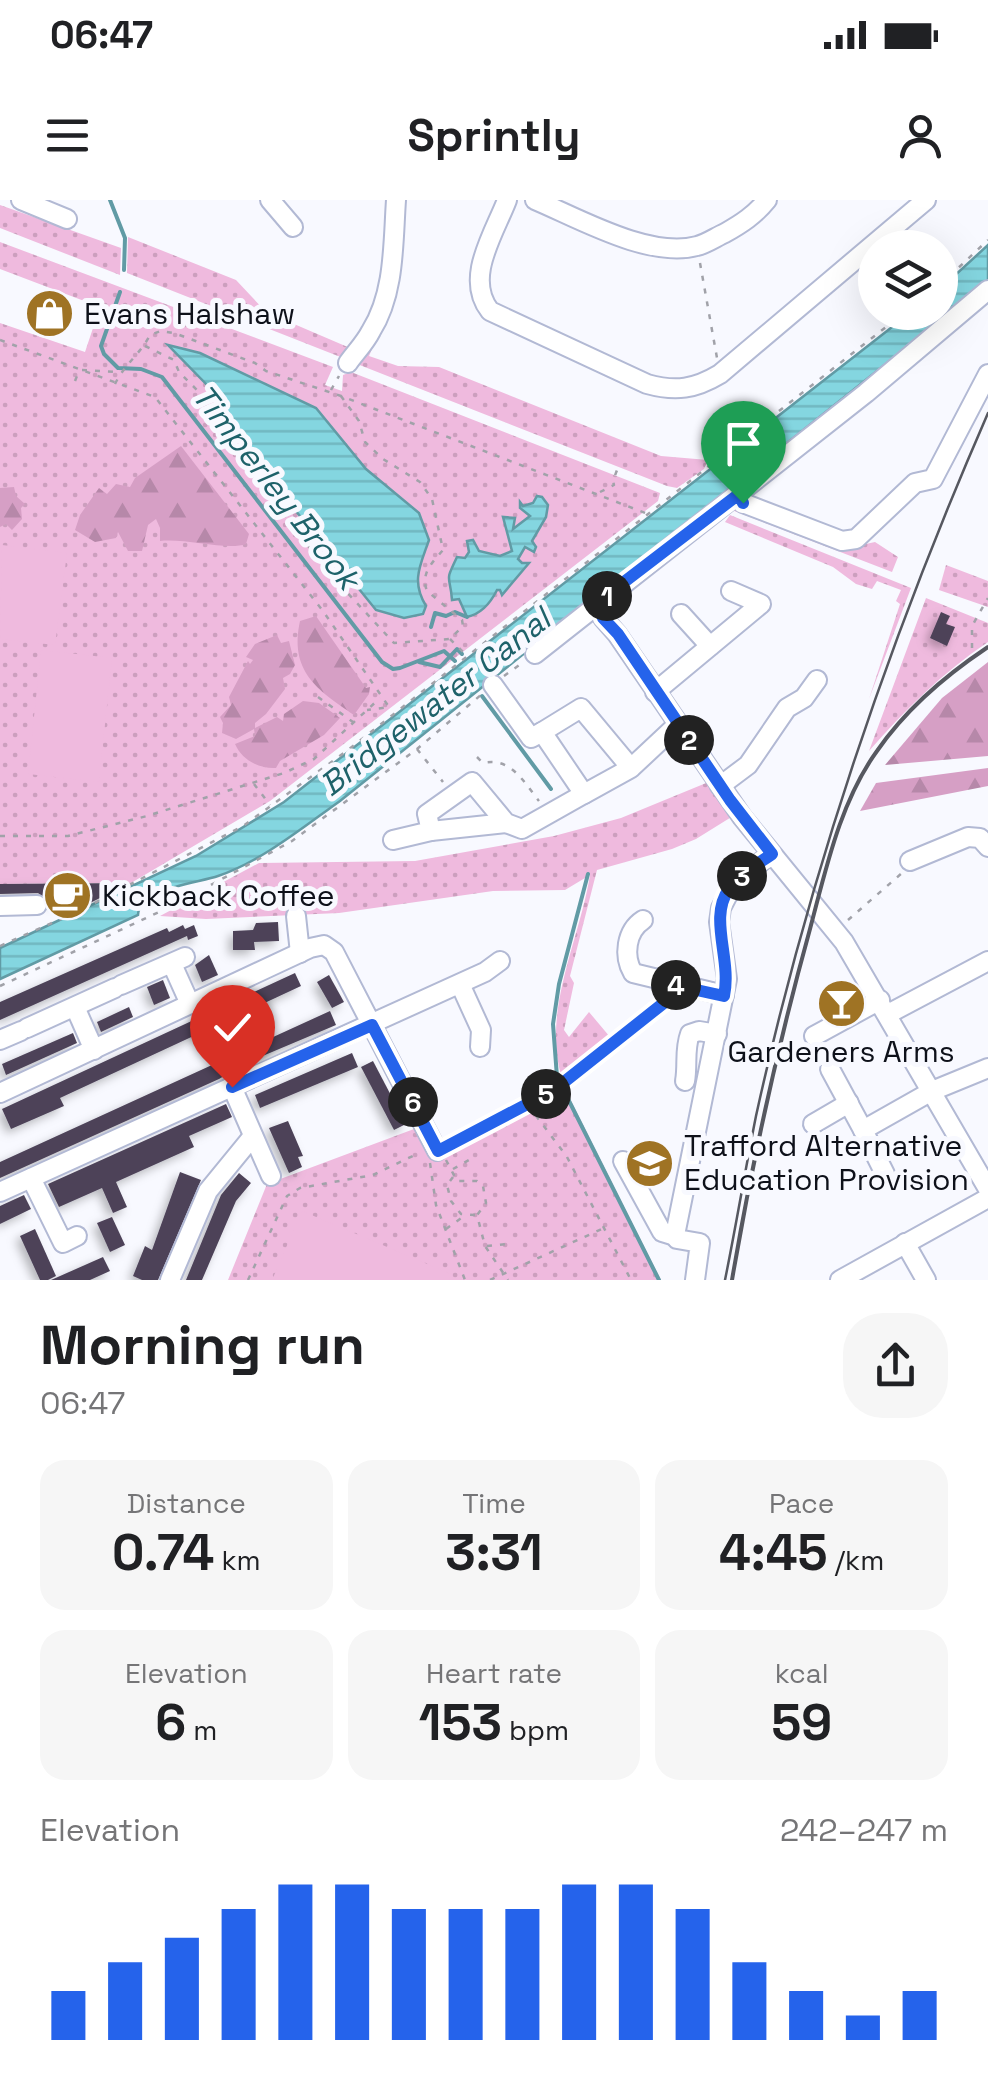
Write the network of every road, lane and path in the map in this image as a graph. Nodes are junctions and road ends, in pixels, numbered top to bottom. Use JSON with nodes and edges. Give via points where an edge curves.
{"nodes":[{"id":1,"x":22,"y":200,"type":"edge"},
{"id":2,"x":270,"y":200,"type":"edge"},
{"id":3,"x":396,"y":200,"type":"edge"},
{"id":4,"x":508,"y":200,"type":"edge"},
{"id":5,"x":535,"y":200,"type":"edge"},
{"id":6,"x":767,"y":200,"type":"edge"},
{"id":7,"x":926,"y":200,"type":"edge"},
{"id":8,"x":68,"y":219,"type":"dead end"},
{"id":9,"x":294,"y":227,"type":"dead end"},
{"id":10,"x":988,"y":240,"type":"edge"},
{"id":11,"x":698,"y":246,"type":"junction"},
{"id":12,"x":958,"y":268,"type":"edge"},
{"id":13,"x":988,"y":290,"type":"edge"},
{"id":14,"x":882,"y":330,"type":"edge"},
{"id":15,"x":0,"y":340,"type":"edge"},
{"id":16,"x":145,"y":346,"type":"junction"},
{"id":17,"x":348,"y":364,"type":"joint"},
{"id":18,"x":80,"y":370,"type":"junction"},
{"id":19,"x":121,"y":371,"type":"junction"},
{"id":20,"x":720,"y":374,"type":"junction"},
{"id":21,"x":988,"y":374,"type":"edge"},
{"id":22,"x":74,"y":381,"type":"dead end"},
{"id":23,"x":115,"y":384,"type":"junction"},
{"id":24,"x":330,"y":392,"type":"junction"},
{"id":25,"x":341,"y":396,"type":"junction"},
{"id":26,"x":617,"y":470,"type":"dead end"},
{"id":27,"x":599,"y":492,"type":"junction"},
{"id":28,"x":739,"y":494,"type":"junction"},
{"id":29,"x":649,"y":514,"type":"junction"},
{"id":30,"x":731,"y":591,"type":"dead end"},
{"id":31,"x":988,"y":598,"type":"edge"},
{"id":32,"x":598,"y":602,"type":"junction"},
{"id":33,"x":681,"y":614,"type":"dead end"},
{"id":34,"x":450,"y":639,"type":"junction"},
{"id":35,"x":710,"y":646,"type":"junction"},
{"id":36,"x":972,"y":648,"type":"dead end"},
{"id":37,"x":535,"y":654,"type":"joint"},
{"id":38,"x":467,"y":656,"type":"junction"},
{"id":39,"x":816,"y":680,"type":"dead end"},
{"id":40,"x":493,"y":685,"type":"junction"},
{"id":41,"x":655,"y":692,"type":"junction"},
{"id":42,"x":318,"y":697,"type":"dead end"},
{"id":43,"x":382,"y":697,"type":"junction"},
{"id":44,"x":389,"y":706,"type":"junction"},
{"id":45,"x":367,"y":710,"type":"junction"},
{"id":46,"x":396,"y":712,"type":"junction"},
{"id":47,"x":354,"y":722,"type":"junction"},
{"id":48,"x":678,"y":724,"type":"junction"},
{"id":49,"x":542,"y":732,"type":"junction"},
{"id":50,"x":417,"y":749,"type":"junction"},
{"id":51,"x":477,"y":757,"type":"dead end"},
{"id":52,"x":632,"y":768,"type":"junction"},
{"id":53,"x":253,"y":782,"type":"junction"},
{"id":54,"x":720,"y":786,"type":"junction"},
{"id":55,"x":584,"y":794,"type":"junction"},
{"id":56,"x":453,"y":796,"type":"junction"},
{"id":57,"x":271,"y":806,"type":"junction"},
{"id":58,"x":551,"y":813,"type":"junction"},
{"id":59,"x":506,"y":824,"type":"junction"},
{"id":60,"x":430,"y":831,"type":"junction"},
{"id":61,"x":0,"y":836,"type":"edge"},
{"id":62,"x":393,"y":840,"type":"dead end"},
{"id":63,"x":988,"y":847,"type":"edge"},
{"id":64,"x":772,"y":854,"type":"junction"},
{"id":65,"x":910,"y":861,"type":"joint"},
{"id":66,"x":37,"y":905,"type":"joint"},
{"id":67,"x":0,"y":906,"type":"edge"},
{"id":68,"x":82,"y":910,"type":"junction"},
{"id":69,"x":296,"y":916,"type":"dead end"},
{"id":70,"x":643,"y":920,"type":"dead end"},
{"id":71,"x":835,"y":931,"type":"junction"},
{"id":72,"x":0,"y":946,"type":"edge"},
{"id":73,"x":300,"y":953,"type":"junction"},
{"id":74,"x":988,"y":960,"type":"edge"},
{"id":75,"x":500,"y":961,"type":"dead end"},
{"id":76,"x":460,"y":984,"type":"junction"},
{"id":77,"x":669,"y":984,"type":"junction"},
{"id":78,"x":0,"y":986,"type":"edge"},
{"id":79,"x":724,"y":996,"type":"junction"},
{"id":80,"x":83,"y":1003,"type":"junction"},
{"id":81,"x":190,"y":1004,"type":"junction"},
{"id":82,"x":884,"y":1007,"type":"junction"},
{"id":83,"x":372,"y":1025,"type":"junction"},
{"id":84,"x":717,"y":1034,"type":"junction"},
{"id":85,"x":814,"y":1036,"type":"dead end"},
{"id":86,"x":0,"y":1040,"type":"edge"},
{"id":87,"x":480,"y":1047,"type":"dead end"},
{"id":88,"x":94,"y":1050,"type":"junction"},
{"id":89,"x":988,"y":1068,"type":"edge"},
{"id":90,"x":830,"y":1069,"type":"dead end"},
{"id":91,"x":685,"y":1081,"type":"dead end"},
{"id":92,"x":232,"y":1087,"type":"junction"},
{"id":93,"x":932,"y":1091,"type":"junction"},
{"id":94,"x":0,"y":1092,"type":"edge"},
{"id":95,"x":848,"y":1102,"type":"junction"},
{"id":96,"x":527,"y":1104,"type":"junction"},
{"id":97,"x":813,"y":1124,"type":"dead end"},
{"id":98,"x":863,"y":1130,"type":"junction"},
{"id":99,"x":254,"y":1136,"type":"junction"},
{"id":100,"x":438,"y":1152,"type":"junction"},
{"id":101,"x":469,"y":1160,"type":"dead end"},
{"id":102,"x":623,"y":1161,"type":"dead end"},
{"id":103,"x":452,"y":1169,"type":"junction"},
{"id":104,"x":886,"y":1174,"type":"dead end"},
{"id":105,"x":270,"y":1176,"type":"dead end"},
{"id":106,"x":30,"y":1178,"type":"junction"},
{"id":107,"x":453,"y":1178,"type":"junction"},
{"id":108,"x":987,"y":1187,"type":"edge"},
{"id":109,"x":0,"y":1192,"type":"edge"},
{"id":110,"x":465,"y":1215,"type":"junction"},
{"id":111,"x":477,"y":1216,"type":"junction"},
{"id":112,"x":674,"y":1220,"type":"junction"},
{"id":113,"x":605,"y":1227,"type":"junction"},
{"id":114,"x":444,"y":1231,"type":"junction"},
{"id":115,"x":77,"y":1236,"type":"dead end"},
{"id":116,"x":906,"y":1243,"type":"junction"},
{"id":117,"x":506,"y":1244,"type":"dead end"},
{"id":118,"x":485,"y":1246,"type":"junction"},
{"id":119,"x":503,"y":1274,"type":"junction"},
{"id":120,"x":170,"y":1280,"type":"edge"},
{"id":121,"x":248,"y":1280,"type":"edge"},
{"id":122,"x":465,"y":1280,"type":"edge"},
{"id":123,"x":490,"y":1280,"type":"edge"},
{"id":124,"x":508,"y":1280,"type":"edge"},
{"id":125,"x":631,"y":1280,"type":"edge"},
{"id":126,"x":695,"y":1280,"type":"edge"},
{"id":127,"x":840,"y":1280,"type":"edge"},
{"id":128,"x":926,"y":1280,"type":"edge"}],
"edges":[{"from":1,"to":8,"type":"street"},
{"from":2,"to":9,"type":"street"},
{"from":3,"to":17,"type":"street","via":[[384,299]]},
{"from":4,"to":20,"type":"street","via":[[478,280],[490,311],[661,388],[690,388]]},
{"from":5,"to":11,"type":"street","via":[[630,240]]},
{"from":6,"to":11,"type":"street"},
{"from":7,"to":20,"type":"street"},
{"from":10,"to":12,"type":"path"},
{"from":11,"to":20,"type":"path"},
{"from":13,"to":28,"type":"street"},
{"from":14,"to":29,"type":"path"},
{"from":15,"to":18,"type":"path"},
{"from":16,"to":19,"type":"path"},
{"from":16,"to":24,"type":"path","via":[[160,330],[174,333]]},
{"from":16,"to":34,"type":"path","via":[[174,360],[329,573],[394,644]]},
{"from":17,"to":24,"type":"path"},
{"from":18,"to":19,"type":"path"},
{"from":18,"to":22,"type":"path"},
{"from":18,"to":23,"type":"path"},
{"from":19,"to":23,"type":"path"},
{"from":21,"to":28,"type":"street","via":[[933,479],[915,483],[856,539],[842,541],[743,503]]},
{"from":23,"to":43,"type":"path","via":[[155,398],[323,610]]},
{"from":24,"to":25,"type":"path"},
{"from":25,"to":27,"type":"path"},
{"from":25,"to":34,"type":"path","via":[[365,442],[420,482],[432,499],[444,550],[425,584],[462,620]]},
{"from":26,"to":27,"type":"path","via":[[614,485]]},
{"from":27,"to":29,"type":"path"},
{"from":28,"to":32,"type":"street"},
{"from":29,"to":38,"type":"path"},
{"from":30,"to":35,"type":"street","via":[[761,604]]},
{"from":31,"to":36,"type":"path","via":[[972,626]]},
{"from":32,"to":37,"type":"street"},
{"from":32,"to":41,"type":"street"},
{"from":33,"to":35,"type":"street"},
{"from":34,"to":38,"type":"path"},
{"from":35,"to":41,"type":"street"},
{"from":37,"to":40,"type":"path"},
{"from":38,"to":46,"type":"path"},
{"from":39,"to":54,"type":"street","via":[[804,698],[788,706],[748,766]]},
{"from":40,"to":49,"type":"street","via":[[531,738]]},
{"from":40,"to":50,"type":"path"},
{"from":41,"to":48,"type":"street"},
{"from":42,"to":47,"type":"path"},
{"from":43,"to":44,"type":"path"},
{"from":43,"to":45,"type":"path"},
{"from":44,"to":45,"type":"path"},
{"from":44,"to":46,"type":"path"},
{"from":45,"to":47,"type":"path"},
{"from":46,"to":57,"type":"path"},
{"from":47,"to":53,"type":"path","via":[[314,760]]},
{"from":48,"to":52,"type":"street"},
{"from":48,"to":54,"type":"street"},
{"from":49,"to":52,"type":"street","via":[[581,708]]},
{"from":49,"to":55,"type":"street"},
{"from":50,"to":56,"type":"path"},
{"from":50,"to":78,"type":"path","via":[[292,841]]},
{"from":51,"to":58,"type":"path","via":[[512,767]]},
{"from":52,"to":55,"type":"street"},
{"from":53,"to":57,"type":"path"},
{"from":53,"to":61,"type":"path","via":[[68,836]]},
{"from":54,"to":64,"type":"street"},
{"from":55,"to":58,"type":"street"},
{"from":56,"to":59,"type":"street","via":[[472,782]]},
{"from":56,"to":60,"type":"street","via":[[427,814]]},
{"from":57,"to":68,"type":"path"},
{"from":58,"to":59,"type":"street","via":[[522,829]]},
{"from":59,"to":60,"type":"street"},
{"from":60,"to":62,"type":"street"},
{"from":63,"to":65,"type":"street","via":[[968,837]]},
{"from":64,"to":71,"type":"street"},
{"from":64,"to":79,"type":"street","via":[[734,883],[722,902]]},
{"from":65,"to":71,"type":"path"},
{"from":66,"to":67,"type":"street"},
{"from":66,"to":68,"type":"path","via":[[72,901]]},
{"from":68,"to":72,"type":"path"},
{"from":69,"to":73,"type":"street"},
{"from":70,"to":77,"type":"street","via":[[632,932],[628,963],[636,974]]},
{"from":71,"to":82,"type":"street"},
{"from":73,"to":81,"type":"street"},
{"from":73,"to":83,"type":"street","via":[[324,945],[334,952]]},
{"from":74,"to":82,"type":"street"},
{"from":75,"to":76,"type":"street"},
{"from":76,"to":83,"type":"street"},
{"from":76,"to":87,"type":"street","via":[[481,1030]]},
{"from":77,"to":79,"type":"street"},
{"from":77,"to":96,"type":"path","via":[[665,1002]]},
{"from":79,"to":84,"type":"street"},
{"from":80,"to":81,"type":"street","via":[[178,960]]},
{"from":80,"to":86,"type":"street"},
{"from":80,"to":88,"type":"street"},
{"from":81,"to":88,"type":"street"},
{"from":82,"to":85,"type":"street"},
{"from":82,"to":93,"type":"street"},
{"from":83,"to":92,"type":"street"},
{"from":83,"to":100,"type":"street"},
{"from":84,"to":91,"type":"street","via":[[699,1030],[688,1037]]},
{"from":84,"to":112,"type":"street"},
{"from":88,"to":94,"type":"street"},
{"from":89,"to":93,"type":"street"},
{"from":90,"to":95,"type":"street"},
{"from":92,"to":99,"type":"street"},
{"from":92,"to":106,"type":"street"},
{"from":93,"to":98,"type":"street"},
{"from":93,"to":108,"type":"street"},
{"from":95,"to":97,"type":"street"},
{"from":95,"to":98,"type":"street"},
{"from":96,"to":100,"type":"path"},
{"from":96,"to":113,"type":"path","via":[[568,1157]]},
{"from":98,"to":104,"type":"street"},
{"from":99,"to":105,"type":"street"},
{"from":99,"to":120,"type":"street","via":[[210,1187]]},
{"from":100,"to":103,"type":"path"},
{"from":100,"to":114,"type":"path","via":[[429,1164]]},
{"from":100,"to":121,"type":"path","via":[[428,1147],[373,1176],[287,1196]]},
{"from":101,"to":103,"type":"path"},
{"from":102,"to":112,"type":"street","via":[[662,1232]]},
{"from":103,"to":107,"type":"path"},
{"from":106,"to":109,"type":"street"},
{"from":106,"to":115,"type":"street","via":[[62,1243]]},
{"from":107,"to":110,"type":"path","via":[[448,1195]]},
{"from":107,"to":111,"type":"path","via":[[483,1186],[486,1203]]},
{"from":108,"to":116,"type":"street"},
{"from":110,"to":111,"type":"path"},
{"from":110,"to":114,"type":"path"},
{"from":111,"to":118,"type":"path"},
{"from":112,"to":126,"type":"street","via":[[700,1243]]},
{"from":113,"to":119,"type":"path"},
{"from":113,"to":125,"type":"path"},
{"from":114,"to":122,"type":"path"},
{"from":116,"to":127,"type":"street"},
{"from":116,"to":128,"type":"street"},
{"from":117,"to":118,"type":"path"},
{"from":118,"to":119,"type":"path"},
{"from":119,"to":123,"type":"path"},
{"from":119,"to":124,"type":"path"}]}
